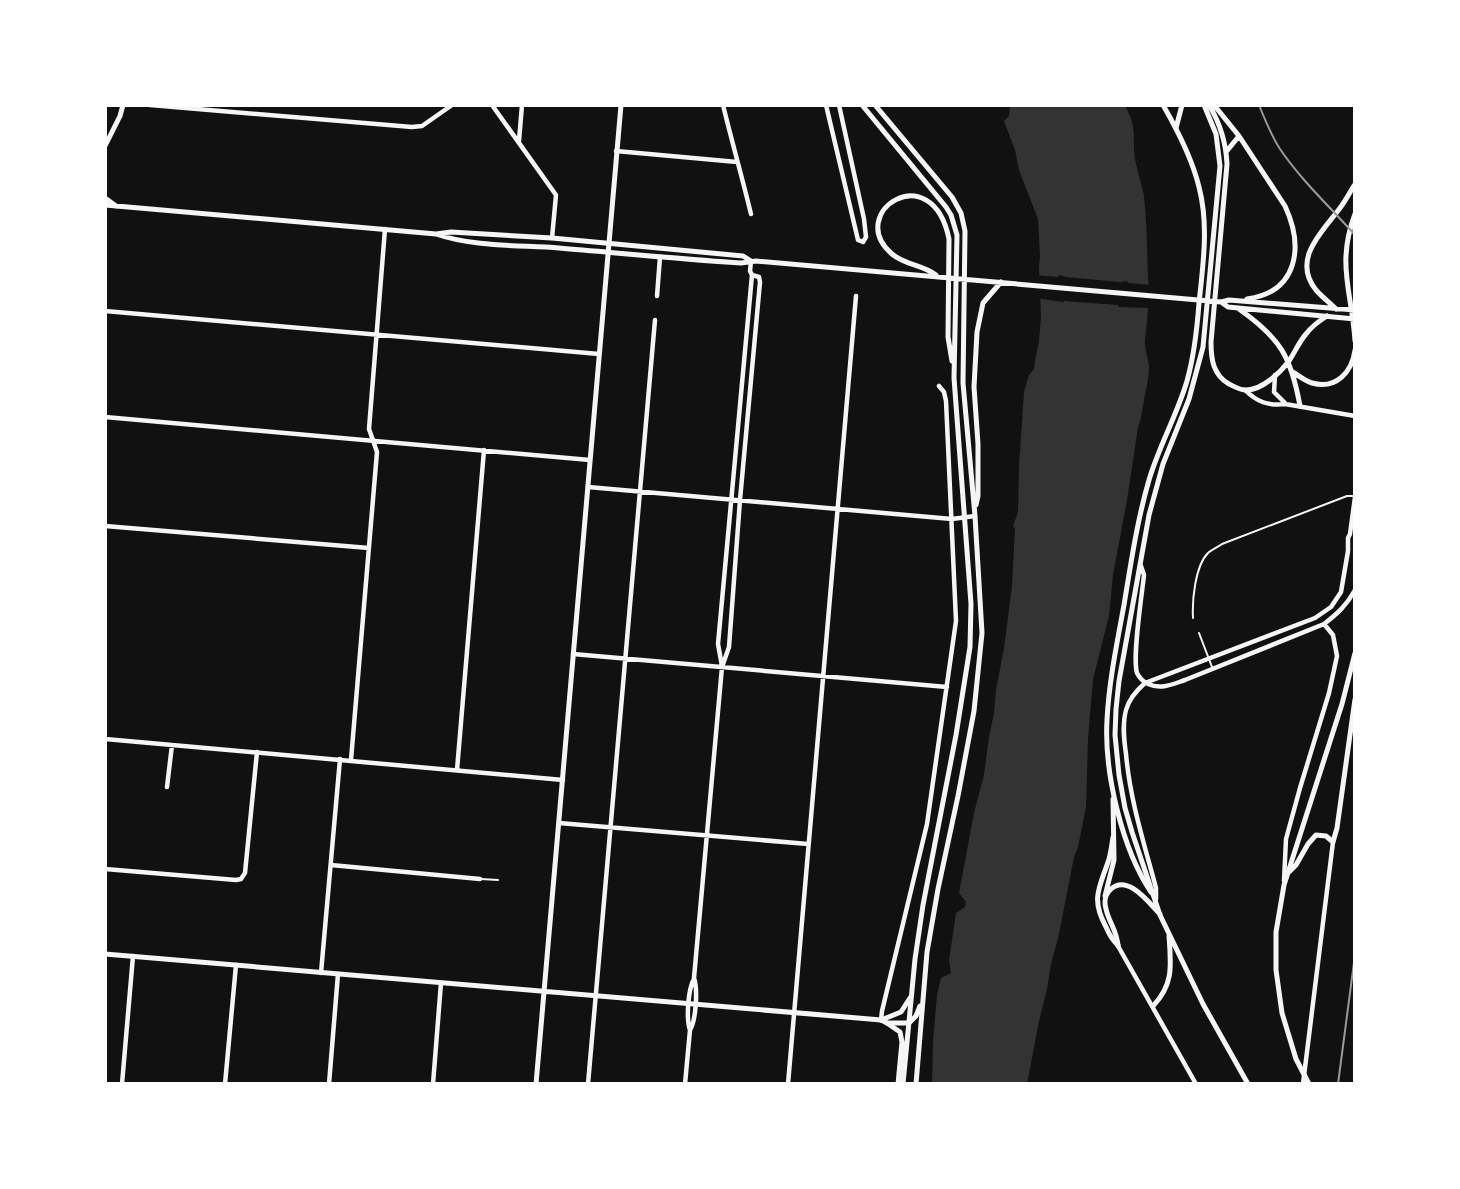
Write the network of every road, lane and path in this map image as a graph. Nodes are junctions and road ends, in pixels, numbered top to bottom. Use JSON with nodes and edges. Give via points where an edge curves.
{"nodes":[{"id":1,"x":122,"y":105,"type":"edge"},
{"id":2,"x":149,"y":105,"type":"edge"},
{"id":3,"x":452,"y":105,"type":"edge"},
{"id":4,"x":492,"y":105,"type":"edge"},
{"id":5,"x":522,"y":105,"type":"edge"},
{"id":6,"x":621,"y":105,"type":"edge"},
{"id":7,"x":723,"y":105,"type":"edge"},
{"id":8,"x":826,"y":105,"type":"edge"},
{"id":9,"x":839,"y":105,"type":"edge"},
{"id":10,"x":862,"y":105,"type":"edge"},
{"id":11,"x":875,"y":105,"type":"edge"},
{"id":12,"x":1163,"y":105,"type":"edge"},
{"id":13,"x":1182,"y":105,"type":"edge"},
{"id":14,"x":1206,"y":105,"type":"edge"},
{"id":15,"x":1214,"y":105,"type":"edge"},
{"id":16,"x":1176,"y":128,"type":"junction"},
{"id":17,"x":1239,"y":136,"type":"junction"},
{"id":18,"x":519,"y":141,"type":"junction"},
{"id":19,"x":105,"y":146,"type":"edge"},
{"id":20,"x":616,"y":151,"type":"junction"},
{"id":21,"x":1226,"y":152,"type":"junction"},
{"id":22,"x":737,"y":162,"type":"junction"},
{"id":23,"x":1355,"y":184,"type":"edge"},
{"id":24,"x":105,"y":198,"type":"edge"},
{"id":25,"x":105,"y":205,"type":"edge"},
{"id":26,"x":116,"y":206,"type":"junction"},
{"id":27,"x":751,"y":214,"type":"dead end"},
{"id":28,"x":1355,"y":214,"type":"edge"},
{"id":29,"x":385,"y":229,"type":"junction"},
{"id":30,"x":436,"y":234,"type":"junction"},
{"id":31,"x":552,"y":238,"type":"junction"},
{"id":32,"x":608,"y":243,"type":"junction"},
{"id":33,"x":607,"y":253,"type":"junction"},
{"id":34,"x":660,"y":257,"type":"junction"},
{"id":35,"x":751,"y":261,"type":"junction"},
{"id":36,"x":751,"y":275,"type":"junction"},
{"id":37,"x":939,"y":277,"type":"junction"},
{"id":38,"x":1001,"y":282,"type":"junction"},
{"id":39,"x":657,"y":296,"type":"dead end"},
{"id":40,"x":856,"y":296,"type":"dead end"},
{"id":41,"x":1238,"y":300,"type":"junction"},
{"id":42,"x":1222,"y":302,"type":"junction"},
{"id":43,"x":1237,"y":308,"type":"junction"},
{"id":44,"x":1336,"y":309,"type":"junction"},
{"id":45,"x":1355,"y":310,"type":"edge"},
{"id":46,"x":105,"y":311,"type":"edge"},
{"id":47,"x":1327,"y":316,"type":"junction"},
{"id":48,"x":1355,"y":318,"type":"edge"},
{"id":49,"x":655,"y":320,"type":"dead end"},
{"id":50,"x":1354,"y":333,"type":"edge"},
{"id":51,"x":376,"y":334,"type":"junction"},
{"id":52,"x":1355,"y":341,"type":"edge"},
{"id":53,"x":1355,"y":350,"type":"edge"},
{"id":54,"x":599,"y":354,"type":"junction"},
{"id":55,"x":1288,"y":362,"type":"junction"},
{"id":56,"x":1293,"y":372,"type":"junction"},
{"id":57,"x":1275,"y":375,"type":"junction"},
{"id":58,"x":954,"y":378,"type":"junction"},
{"id":59,"x":939,"y":386,"type":"dead end"},
{"id":60,"x":1245,"y":390,"type":"junction"},
{"id":61,"x":1285,"y":404,"type":"junction"},
{"id":62,"x":1300,"y":406,"type":"junction"},
{"id":63,"x":1355,"y":416,"type":"edge"},
{"id":64,"x":105,"y":417,"type":"edge"},
{"id":65,"x":372,"y":440,"type":"junction"},
{"id":66,"x":484,"y":450,"type":"junction"},
{"id":67,"x":590,"y":460,"type":"junction"},
{"id":68,"x":588,"y":487,"type":"junction"},
{"id":69,"x":640,"y":491,"type":"junction"},
{"id":70,"x":1355,"y":496,"type":"edge"},
{"id":71,"x":732,"y":499,"type":"junction"},
{"id":72,"x":740,"y":500,"type":"junction"},
{"id":73,"x":975,"y":508,"type":"junction"},
{"id":74,"x":837,"y":509,"type":"junction"},
{"id":75,"x":975,"y":516,"type":"junction"},
{"id":76,"x":965,"y":517,"type":"junction"},
{"id":77,"x":952,"y":519,"type":"junction"},
{"id":78,"x":105,"y":526,"type":"edge"},
{"id":79,"x":369,"y":548,"type":"junction"},
{"id":80,"x":1139,"y":562,"type":"junction"},
{"id":81,"x":1355,"y":590,"type":"edge"},
{"id":82,"x":1193,"y":618,"type":"dead end"},
{"id":83,"x":1324,"y":624,"type":"junction"},
{"id":84,"x":1199,"y":633,"type":"dead end"},
{"id":85,"x":1355,"y":653,"type":"edge"},
{"id":86,"x":573,"y":654,"type":"junction"},
{"id":87,"x":625,"y":658,"type":"junction"},
{"id":88,"x":1209,"y":658,"type":"junction"},
{"id":89,"x":722,"y":667,"type":"junction"},
{"id":90,"x":1213,"y":668,"type":"junction"},
{"id":91,"x":823,"y":676,"type":"junction"},
{"id":92,"x":1145,"y":683,"type":"junction"},
{"id":93,"x":947,"y":687,"type":"junction"},
{"id":94,"x":1355,"y":699,"type":"edge"},
{"id":95,"x":105,"y":739,"type":"edge"},
{"id":96,"x":172,"y":745,"type":"junction"},
{"id":97,"x":257,"y":752,"type":"junction"},
{"id":98,"x":340,"y":759,"type":"junction"},
{"id":99,"x":351,"y":760,"type":"junction"},
{"id":100,"x":457,"y":770,"type":"junction"},
{"id":101,"x":563,"y":780,"type":"junction"},
{"id":102,"x":167,"y":788,"type":"dead end"},
{"id":103,"x":1114,"y":793,"type":"junction"},
{"id":104,"x":559,"y":823,"type":"junction"},
{"id":105,"x":610,"y":828,"type":"junction"},
{"id":106,"x":706,"y":836,"type":"junction"},
{"id":107,"x":1113,"y":837,"type":"junction"},
{"id":108,"x":1334,"y":842,"type":"junction"},
{"id":109,"x":808,"y":844,"type":"junction"},
{"id":110,"x":331,"y":865,"type":"junction"},
{"id":111,"x":105,"y":869,"type":"edge"},
{"id":112,"x":1288,"y":873,"type":"junction"},
{"id":113,"x":480,"y":878,"type":"joint"},
{"id":114,"x":498,"y":880,"type":"dead end"},
{"id":115,"x":1283,"y":885,"type":"junction"},
{"id":116,"x":1105,"y":900,"type":"junction"},
{"id":117,"x":1156,"y":900,"type":"junction"},
{"id":118,"x":1160,"y":915,"type":"junction"},
{"id":119,"x":1168,"y":933,"type":"junction"},
{"id":120,"x":1118,"y":946,"type":"junction"},
{"id":121,"x":105,"y":954,"type":"edge"},
{"id":122,"x":133,"y":956,"type":"junction"},
{"id":123,"x":236,"y":965,"type":"junction"},
{"id":124,"x":321,"y":973,"type":"junction"},
{"id":125,"x":338,"y":974,"type":"junction"},
{"id":126,"x":441,"y":983,"type":"junction"},
{"id":127,"x":544,"y":992,"type":"junction"},
{"id":128,"x":911,"y":995,"type":"junction"},
{"id":129,"x":595,"y":996,"type":"junction"},
{"id":130,"x":923,"y":998,"type":"junction"},
{"id":131,"x":692,"y":1005,"type":"junction"},
{"id":132,"x":1153,"y":1006,"type":"junction"},
{"id":133,"x":794,"y":1013,"type":"junction"},
{"id":134,"x":884,"y":1021,"type":"junction"},
{"id":135,"x":909,"y":1023,"type":"junction"},
{"id":136,"x":122,"y":1084,"type":"edge"},
{"id":137,"x":225,"y":1084,"type":"edge"},
{"id":138,"x":329,"y":1084,"type":"edge"},
{"id":139,"x":433,"y":1084,"type":"edge"},
{"id":140,"x":536,"y":1084,"type":"edge"},
{"id":141,"x":588,"y":1084,"type":"edge"},
{"id":142,"x":685,"y":1084,"type":"edge"},
{"id":143,"x":788,"y":1084,"type":"edge"},
{"id":144,"x":901,"y":1084,"type":"edge"},
{"id":145,"x":916,"y":1084,"type":"edge"},
{"id":146,"x":1196,"y":1084,"type":"edge"},
{"id":147,"x":1248,"y":1084,"type":"edge"},
{"id":148,"x":1303,"y":1084,"type":"edge"},
{"id":149,"x":1309,"y":1084,"type":"edge"}],
"edges":[{"from":1,"to":19,"type":"main road"},
{"from":2,"to":3,"type":"street","via":[[412,127],[422,126]]},
{"from":4,"to":18,"type":"street"},
{"from":5,"to":18,"type":"street"},
{"from":6,"to":20,"type":"main road"},
{"from":7,"to":22,"type":"street"},
{"from":8,"to":9,"type":"street","via":[[858,240],[863,242],[864,219]]},
{"from":10,"to":58,"type":"main road","via":[[951,215],[957,235]]},
{"from":11,"to":73,"type":"main road","via":[[952,197],[963,221],[962,358]]},
{"from":12,"to":16,"type":"main road"},
{"from":13,"to":16,"type":"main road"},
{"from":14,"to":21,"type":"main road","via":[[1221,128]]},
{"from":14,"to":80,"type":"main road","via":[[1220,166],[1203,347],[1157,484]]},
{"from":15,"to":17,"type":"main road"},
{"from":16,"to":103,"type":"main road","via":[[1199,188],[1205,235],[1202,279],[1191,365],[1148,482],[1131,561],[1107,723]]},
{"from":17,"to":21,"type":"main road"},
{"from":17,"to":41,"type":"main road","via":[[1291,218],[1295,250],[1285,281],[1271,293]]},
{"from":18,"to":31,"type":"street","via":[[556,195]]},
{"from":20,"to":22,"type":"street"},
{"from":20,"to":32,"type":"main road"},
{"from":21,"to":60,"type":"main road","via":[[1211,353],[1217,374]]},
{"from":22,"to":27,"type":"street"},
{"from":23,"to":44,"type":"main road","via":[[1316,238],[1307,260],[1315,289]]},
{"from":24,"to":26,"type":"main road"},
{"from":25,"to":26,"type":"main road"},
{"from":26,"to":29,"type":"main road"},
{"from":28,"to":50,"type":"main road","via":[[1345,265]]},
{"from":29,"to":30,"type":"main road"},
{"from":29,"to":51,"type":"street"},
{"from":30,"to":31,"type":"main road"},
{"from":30,"to":33,"type":"main road"},
{"from":31,"to":32,"type":"main road"},
{"from":32,"to":33,"type":"main road"},
{"from":32,"to":35,"type":"main road","via":[[743,256]]},
{"from":33,"to":34,"type":"main road"},
{"from":33,"to":54,"type":"main road"},
{"from":34,"to":35,"type":"main road"},
{"from":34,"to":39,"type":"street"},
{"from":35,"to":36,"type":"street"},
{"from":35,"to":37,"type":"main road"},
{"from":36,"to":71,"type":"street"},
{"from":36,"to":72,"type":"street","via":[[760,282]]},
{"from":37,"to":38,"type":"main road"},
{"from":37,"to":58,"type":"main road","via":[[899,258],[881,241],[881,214],[896,199],[925,200],[938,210],[946,227],[948,337]]},
{"from":38,"to":42,"type":"main road"},
{"from":38,"to":73,"type":"main road","via":[[983,303],[977,332]]},
{"from":40,"to":74,"type":"street"},
{"from":41,"to":42,"type":"main road"},
{"from":41,"to":44,"type":"main road"},
{"from":42,"to":43,"type":"main road"},
{"from":43,"to":47,"type":"main road"},
{"from":43,"to":55,"type":"main road","via":[[1269,332]]},
{"from":44,"to":45,"type":"main road"},
{"from":46,"to":51,"type":"street"},
{"from":47,"to":48,"type":"main road"},
{"from":47,"to":55,"type":"main road","via":[[1307,333]]},
{"from":49,"to":69,"type":"street"},
{"from":50,"to":52,"type":"main road"},
{"from":51,"to":54,"type":"street"},
{"from":51,"to":65,"type":"street"},
{"from":53,"to":56,"type":"main road","via":[[1348,372],[1326,384],[1306,381]]},
{"from":54,"to":67,"type":"main road"},
{"from":55,"to":56,"type":"main road"},
{"from":55,"to":57,"type":"main road"},
{"from":56,"to":62,"type":"main road"},
{"from":57,"to":60,"type":"main road"},
{"from":57,"to":61,"type":"street","via":[[1273,392]]},
{"from":58,"to":76,"type":"main road"},
{"from":59,"to":77,"type":"street","via":[[946,401]]},
{"from":60,"to":61,"type":"street","via":[[1259,402]]},
{"from":61,"to":62,"type":"street"},
{"from":62,"to":63,"type":"street"},
{"from":64,"to":65,"type":"street"},
{"from":65,"to":66,"type":"street"},
{"from":65,"to":79,"type":"street","via":[[377,452]]},
{"from":66,"to":67,"type":"street"},
{"from":66,"to":100,"type":"street"},
{"from":67,"to":68,"type":"main road"},
{"from":68,"to":69,"type":"street"},
{"from":68,"to":86,"type":"main road"},
{"from":69,"to":71,"type":"street"},
{"from":69,"to":87,"type":"street"},
{"from":70,"to":82,"type":"lane","via":[[1208,553],[1198,570]]},
{"from":70,"to":88,"type":"street","via":[[1342,592],[1331,607],[1315,618]]},
{"from":71,"to":72,"type":"street"},
{"from":71,"to":89,"type":"street","via":[[718,644]]},
{"from":72,"to":74,"type":"street"},
{"from":72,"to":89,"type":"street","via":[[729,647]]},
{"from":73,"to":75,"type":"main road"},
{"from":74,"to":77,"type":"street"},
{"from":74,"to":91,"type":"street"},
{"from":75,"to":76,"type":"street"},
{"from":75,"to":130,"type":"main road","via":[[982,610],[974,710],[927,952]]},
{"from":76,"to":77,"type":"street"},
{"from":76,"to":128,"type":"main road","via":[[970,647]]},
{"from":77,"to":93,"type":"street","via":[[956,621]]},
{"from":78,"to":79,"type":"street"},
{"from":79,"to":99,"type":"street"},
{"from":80,"to":92,"type":"street","via":[[1144,575],[1136,655],[1138,673]]},
{"from":80,"to":117,"type":"main road","via":[[1115,735],[1125,808]]},
{"from":81,"to":83,"type":"street"},
{"from":83,"to":90,"type":"street"},
{"from":83,"to":115,"type":"street","via":[[1333,635],[1337,656],[1286,839]]},
{"from":84,"to":88,"type":"lane"},
{"from":85,"to":112,"type":"main road"},
{"from":86,"to":87,"type":"street"},
{"from":86,"to":101,"type":"main road"},
{"from":87,"to":89,"type":"street"},
{"from":87,"to":105,"type":"street"},
{"from":88,"to":90,"type":"lane"},
{"from":88,"to":92,"type":"street"},
{"from":89,"to":91,"type":"street"},
{"from":89,"to":106,"type":"street"},
{"from":90,"to":92,"type":"street","via":[[1166,686]]},
{"from":91,"to":93,"type":"street"},
{"from":91,"to":109,"type":"street"},
{"from":92,"to":117,"type":"street","via":[[1126,709],[1124,743]]},
{"from":93,"to":134,"type":"street","via":[[928,824],[882,1011]]},
{"from":94,"to":108,"type":"main road"},
{"from":95,"to":96,"type":"street"},
{"from":96,"to":97,"type":"street"},
{"from":96,"to":102,"type":"street"},
{"from":97,"to":98,"type":"street"},
{"from":97,"to":111,"type":"street","via":[[241,879]]},
{"from":98,"to":99,"type":"street"},
{"from":98,"to":110,"type":"street"},
{"from":99,"to":100,"type":"street"},
{"from":100,"to":101,"type":"street"},
{"from":101,"to":104,"type":"main road"},
{"from":103,"to":107,"type":"main road"},
{"from":103,"to":117,"type":"main road","via":[[1127,843]]},
{"from":104,"to":105,"type":"street"},
{"from":104,"to":127,"type":"main road"},
{"from":105,"to":106,"type":"street"},
{"from":105,"to":129,"type":"street"},
{"from":106,"to":109,"type":"street"},
{"from":106,"to":131,"type":"street"},
{"from":107,"to":116,"type":"main road","via":[[1114,860]]},
{"from":107,"to":120,"type":"main road","via":[[1097,896],[1099,916]]},
{"from":108,"to":112,"type":"main road","via":[[1316,835]]},
{"from":108,"to":148,"type":"street"},
{"from":109,"to":133,"type":"street"},
{"from":110,"to":113,"type":"street"},
{"from":110,"to":124,"type":"street"},
{"from":112,"to":115,"type":"main road"},
{"from":113,"to":114,"type":"lane"},
{"from":115,"to":149,"type":"main road","via":[[1276,970],[1282,1013]]},
{"from":116,"to":118,"type":"main road","via":[[1112,887],[1127,885]]},
{"from":116,"to":120,"type":"main road"},
{"from":117,"to":118,"type":"main road"},
{"from":118,"to":119,"type":"main road"},
{"from":119,"to":132,"type":"main road","via":[[1168,983]]},
{"from":119,"to":147,"type":"main road"},
{"from":120,"to":132,"type":"street"},
{"from":121,"to":122,"type":"main road"},
{"from":122,"to":123,"type":"main road"},
{"from":122,"to":136,"type":"street"},
{"from":123,"to":124,"type":"main road"},
{"from":123,"to":137,"type":"street"},
{"from":124,"to":125,"type":"main road"},
{"from":125,"to":126,"type":"main road"},
{"from":125,"to":138,"type":"street"},
{"from":126,"to":127,"type":"main road"},
{"from":126,"to":139,"type":"street"},
{"from":127,"to":129,"type":"main road"},
{"from":127,"to":140,"type":"main road"},
{"from":128,"to":134,"type":"main road","via":[[901,1012]]},
{"from":128,"to":135,"type":"main road"},
{"from":129,"to":131,"type":"main road"},
{"from":129,"to":141,"type":"street"},
{"from":130,"to":135,"type":"main road"},
{"from":130,"to":145,"type":"main road"},
{"from":131,"to":133,"type":"main road"},
{"from":131,"to":142,"type":"street","via":[[694,1024]]},
{"from":132,"to":146,"type":"street"},
{"from":133,"to":134,"type":"main road"},
{"from":133,"to":143,"type":"street"},
{"from":134,"to":135,"type":"main road"},
{"from":134,"to":144,"type":"main road","via":[[900,1032]]},
{"from":135,"to":144,"type":"main road"}]}
